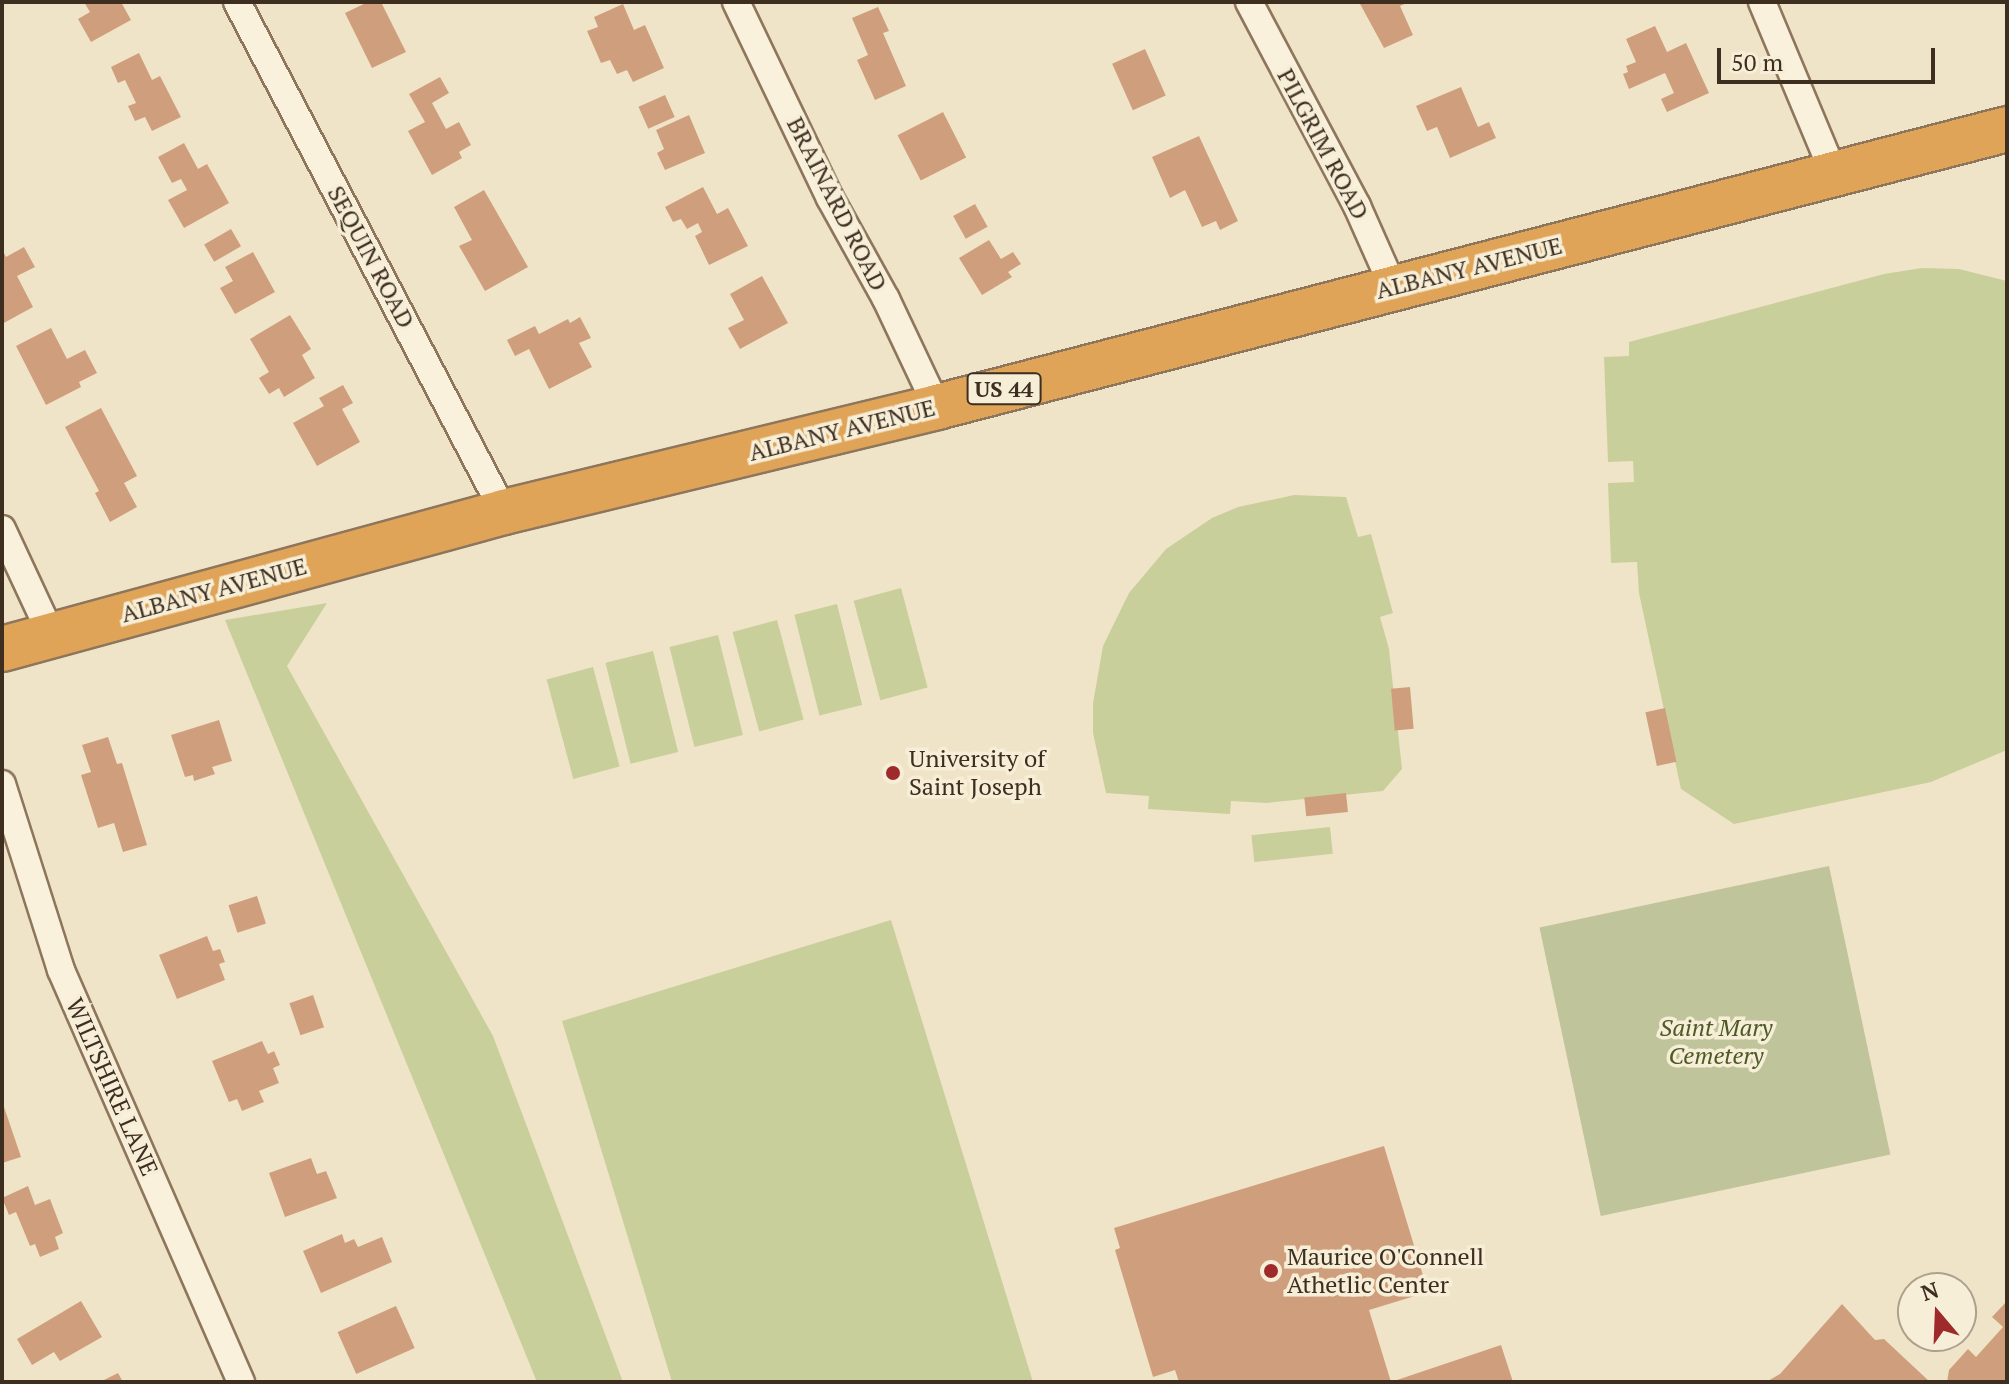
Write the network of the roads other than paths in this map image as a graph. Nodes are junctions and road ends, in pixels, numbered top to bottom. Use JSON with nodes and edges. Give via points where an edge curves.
{"nodes":[{"id":1,"x":237,"y":2,"type":"edge"},
{"id":2,"x":736,"y":2,"type":"edge"},
{"id":3,"x":1249,"y":2,"type":"edge"},
{"id":4,"x":1762,"y":2,"type":"edge"},
{"id":5,"x":2007,"y":129,"type":"edge"},
{"id":6,"x":1834,"y":174,"type":"junction"},
{"id":7,"x":1393,"y":287,"type":"junction"},
{"id":8,"x":937,"y":407,"type":"junction"},
{"id":9,"x":504,"y":512,"type":"junction"},
{"id":10,"x":2,"y":529,"type":"edge"},
{"id":11,"x":51,"y":634,"type":"junction"},
{"id":12,"x":2,"y":649,"type":"edge"},
{"id":13,"x":2,"y":784,"type":"edge"},
{"id":14,"x":241,"y":1382,"type":"edge"}],
"edges":[{"from":1,"to":9,"type":"street","name":"SEQUIN ROAD"},
{"from":2,"to":8,"type":"street","name":"BRAINARD ROAD"},
{"from":3,"to":7,"type":"street","name":"PILGRIM ROAD","via":[[1357,206]]},
{"from":4,"to":6,"type":"street"},
{"from":5,"to":6,"type":"highway","name":"ALBANY AVENUE","number":"US 44"},
{"from":6,"to":7,"type":"highway","name":"ALBANY AVENUE","number":"US 44"},
{"from":7,"to":8,"type":"highway","name":"ALBANY AVENUE","number":"US 44"},
{"from":8,"to":9,"type":"highway","name":"ALBANY AVENUE","number":"US 44"},
{"from":9,"to":11,"type":"highway","name":"ALBANY AVENUE","number":"US 44"},
{"from":10,"to":11,"type":"street"},
{"from":11,"to":12,"type":"highway","name":"ALBANY AVENUE","number":"US 44"},
{"from":13,"to":14,"type":"street","name":"WILTSHIRE LANE","via":[[61,970]]}]}
